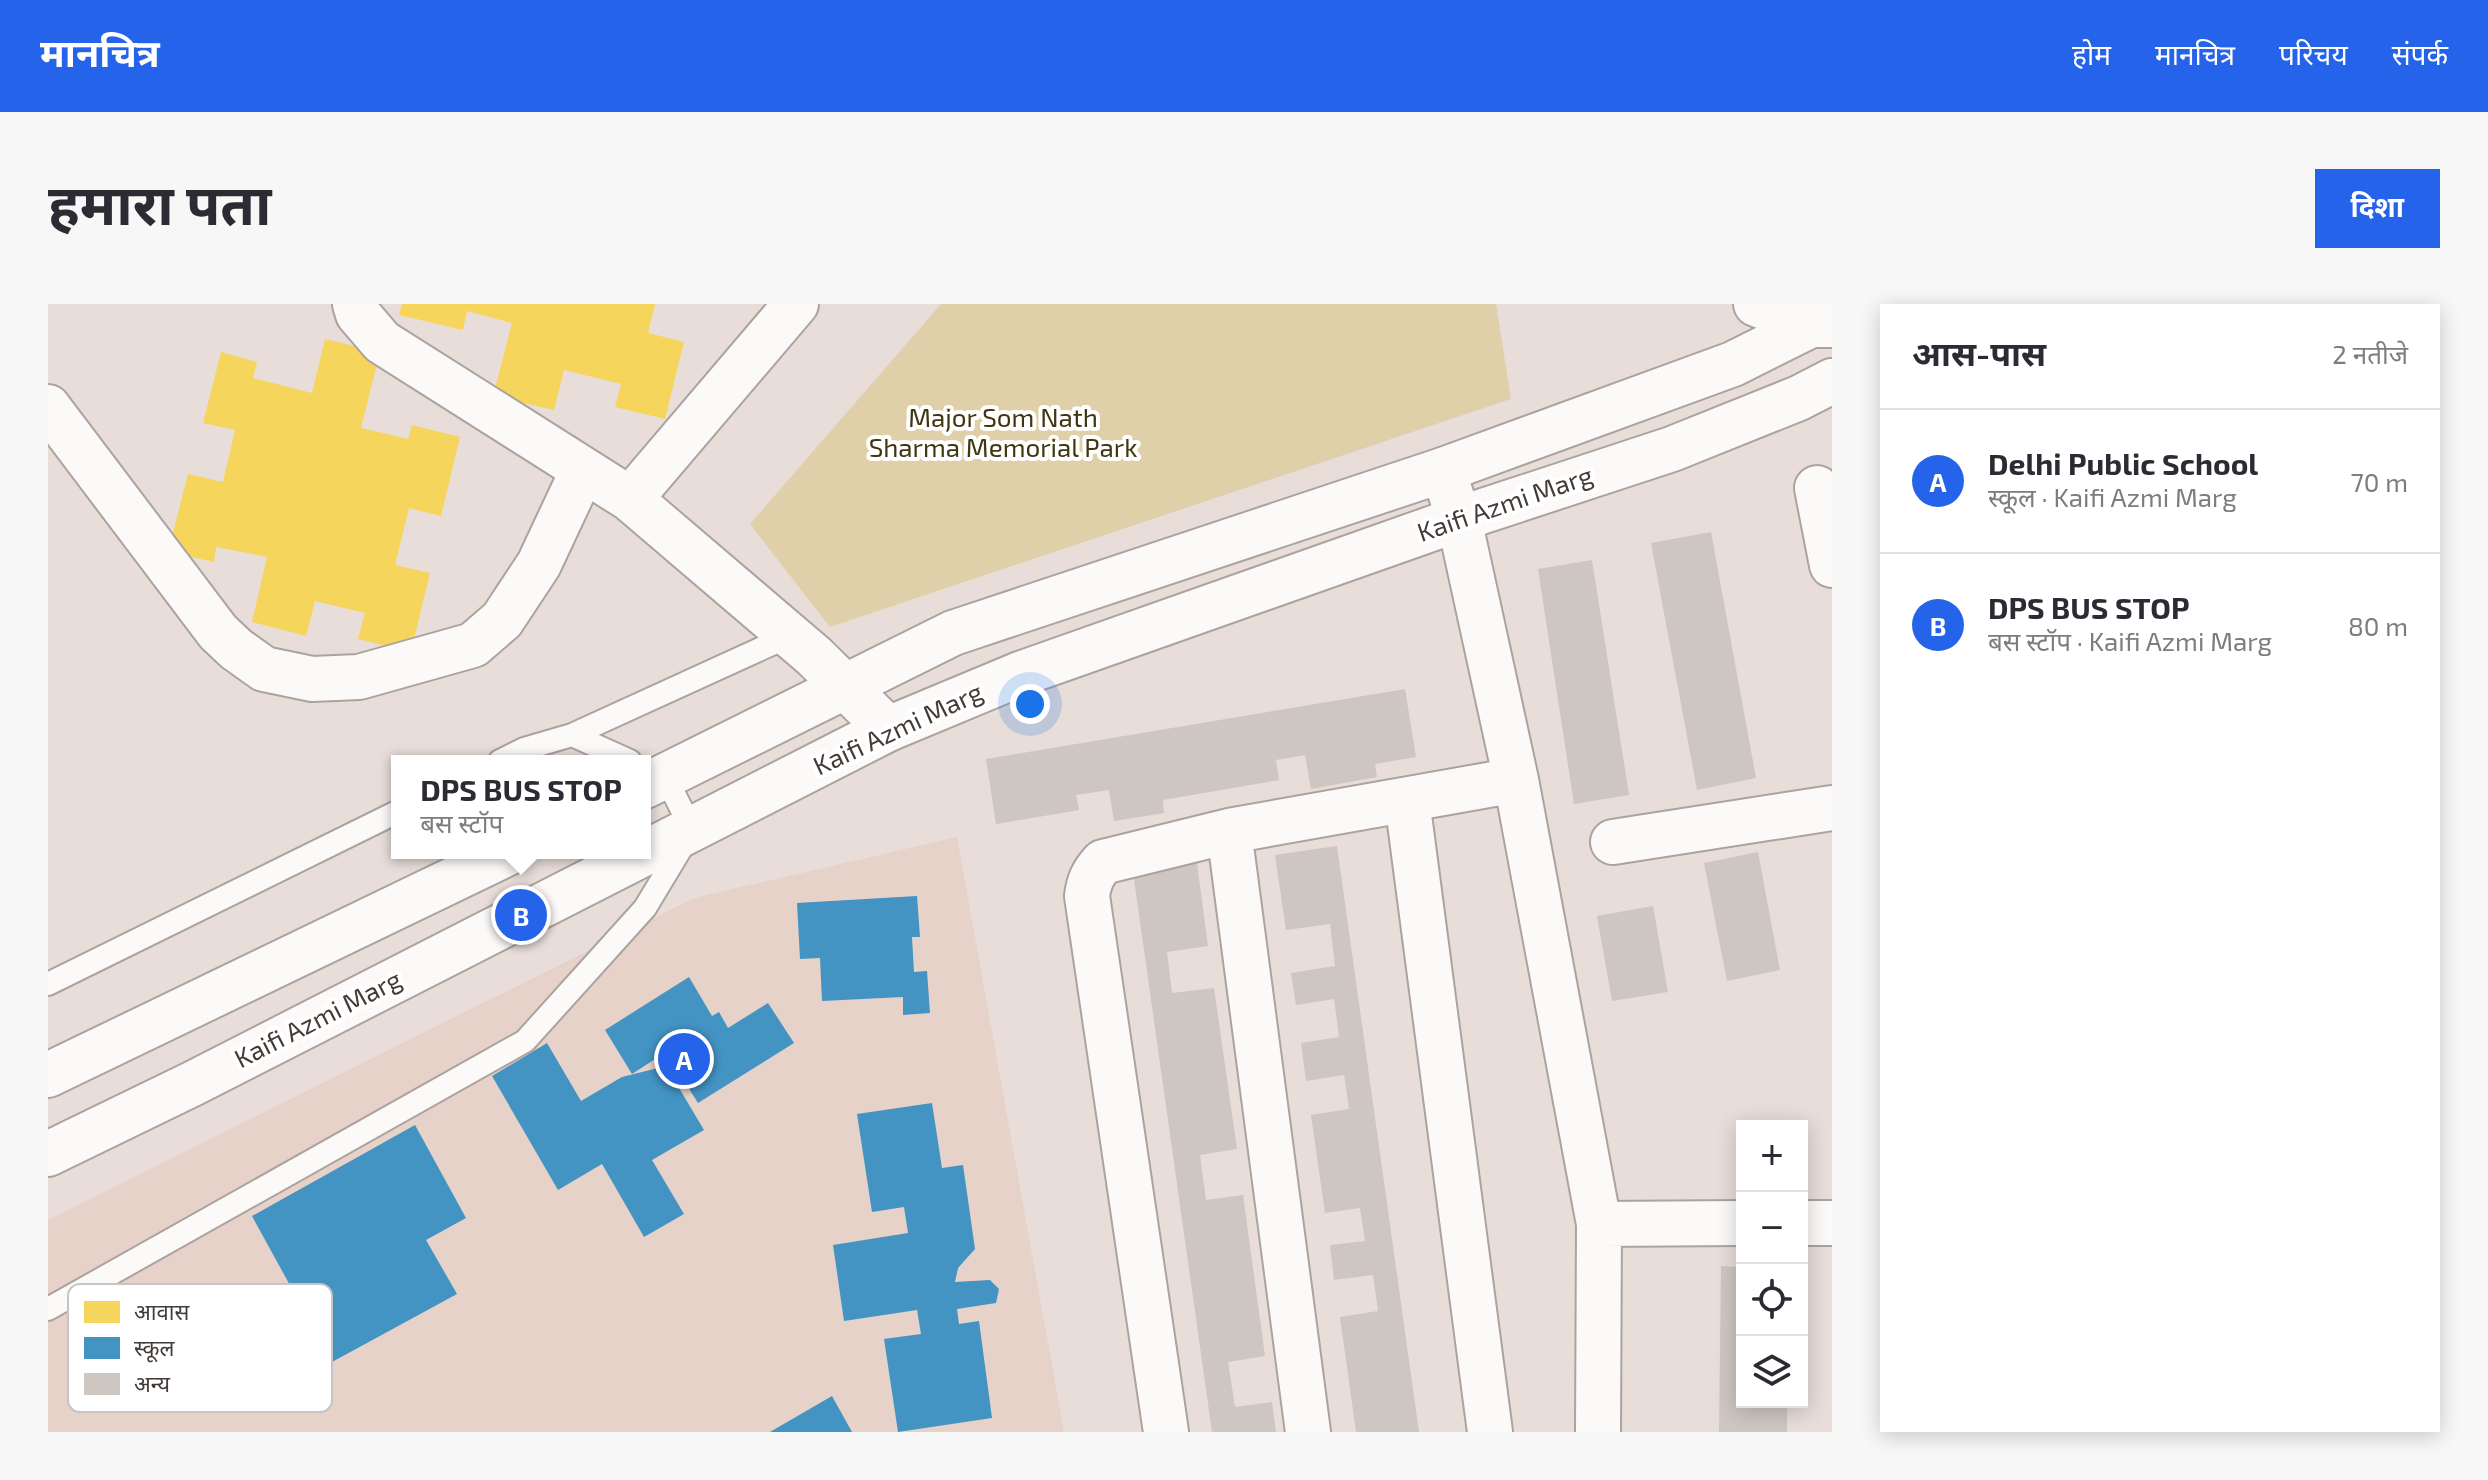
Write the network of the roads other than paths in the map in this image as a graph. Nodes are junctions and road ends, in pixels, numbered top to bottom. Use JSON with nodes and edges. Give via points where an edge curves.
{"nodes":[{"id":1,"x":355,"y":304,"type":"edge"},
{"id":2,"x":796,"y":304,"type":"edge"},
{"id":3,"x":1756,"y":304,"type":"edge"},
{"id":4,"x":1822,"y":325,"type":"edge"},
{"id":5,"x":1832,"y":381,"type":"edge"},
{"id":6,"x":48,"y":407,"type":"edge"},
{"id":7,"x":583,"y":470,"type":"junction"},
{"id":8,"x":1443,"y":470,"type":"junction"},
{"id":9,"x":1817,"y":488,"type":"dead end"},
{"id":10,"x":630,"y":499,"type":"junction"},
{"id":11,"x":1459,"y":519,"type":"junction"},
{"id":12,"x":1832,"y":565,"type":"edge"},
{"id":13,"x":789,"y":636,"type":"junction"},
{"id":14,"x":844,"y":687,"type":"junction"},
{"id":15,"x":888,"y":729,"type":"junction"},
{"id":16,"x":572,"y":735,"type":"junction"},
{"id":17,"x":512,"y":755,"type":"edge"},
{"id":18,"x":611,"y":755,"type":"edge"},
{"id":19,"x":651,"y":771,"type":"edge"},
{"id":20,"x":651,"y":779,"type":"edge"},
{"id":21,"x":1516,"y":780,"type":"junction"},
{"id":22,"x":1407,"y":800,"type":"junction"},
{"id":23,"x":1832,"y":808,"type":"edge"},
{"id":24,"x":391,"y":815,"type":"edge"},
{"id":25,"x":692,"y":830,"type":"junction"},
{"id":26,"x":1229,"y":831,"type":"junction"},
{"id":27,"x":1613,"y":842,"type":"dead end"},
{"id":28,"x":651,"y":851,"type":"edge"},
{"id":29,"x":496,"y":859,"type":"edge"},
{"id":30,"x":634,"y":859,"type":"edge"},
{"id":31,"x":48,"y":984,"type":"edge"},
{"id":32,"x":48,"y":1075,"type":"edge"},
{"id":33,"x":48,"y":1154,"type":"edge"},
{"id":34,"x":1736,"y":1223,"type":"edge"},
{"id":35,"x":1808,"y":1223,"type":"edge"},
{"id":36,"x":1832,"y":1223,"type":"edge"},
{"id":37,"x":1599,"y":1224,"type":"junction"},
{"id":38,"x":92,"y":1284,"type":"edge"},
{"id":39,"x":68,"y":1298,"type":"edge"},
{"id":40,"x":48,"y":1309,"type":"edge"},
{"id":41,"x":1166,"y":1432,"type":"edge"},
{"id":42,"x":1308,"y":1432,"type":"edge"},
{"id":43,"x":1490,"y":1432,"type":"edge"},
{"id":44,"x":1598,"y":1432,"type":"edge"}],
"edges":[{"from":1,"to":7,"type":"street","via":[[382,342]]},
{"from":2,"to":10,"type":"street"},
{"from":3,"to":4,"type":"street"},
{"from":4,"to":8,"type":"street","via":[[1733,364]]},
{"from":5,"to":11,"type":"street","name":"Kaifi Azmi Marg","via":[[1672,449]]},
{"from":6,"to":7,"type":"street","via":[[218,632],[264,669],[312,679],[359,677],[473,645],[502,620],[539,564]]},
{"from":7,"to":10,"type":"street"},
{"from":8,"to":11,"type":"street"},
{"from":8,"to":14,"type":"street","via":[[953,633]]},
{"from":9,"to":12,"type":"street"},
{"from":10,"to":13,"type":"street"},
{"from":11,"to":15,"type":"street","name":"Kaifi Azmi Marg","via":[[1020,674]]},
{"from":11,"to":21,"type":"street"},
{"from":13,"to":14,"type":"street"},
{"from":13,"to":16,"type":"lane"},
{"from":14,"to":15,"type":"street"},
{"from":14,"to":19,"type":"street"},
{"from":15,"to":25,"type":"street","name":"Kaifi Azmi Marg"},
{"from":16,"to":17,"type":"lane"},
{"from":16,"to":18,"type":"lane"},
{"from":20,"to":25,"type":"lane"},
{"from":21,"to":22,"type":"street"},
{"from":21,"to":37,"type":"street"},
{"from":22,"to":26,"type":"street"},
{"from":22,"to":43,"type":"street"},
{"from":23,"to":27,"type":"street"},
{"from":24,"to":31,"type":"lane"},
{"from":25,"to":28,"type":"street","name":"Kaifi Azmi Marg"},
{"from":25,"to":38,"type":"lane","via":[[645,908],[525,1041]]},
{"from":26,"to":41,"type":"street","via":[[1103,862],[1088,884]]},
{"from":26,"to":42,"type":"street"},
{"from":29,"to":32,"type":"street"},
{"from":30,"to":33,"type":"street","name":"Kaifi Azmi Marg"},
{"from":34,"to":37,"type":"street"},
{"from":35,"to":36,"type":"street"},
{"from":37,"to":44,"type":"street"},
{"from":39,"to":40,"type":"lane"}]}
